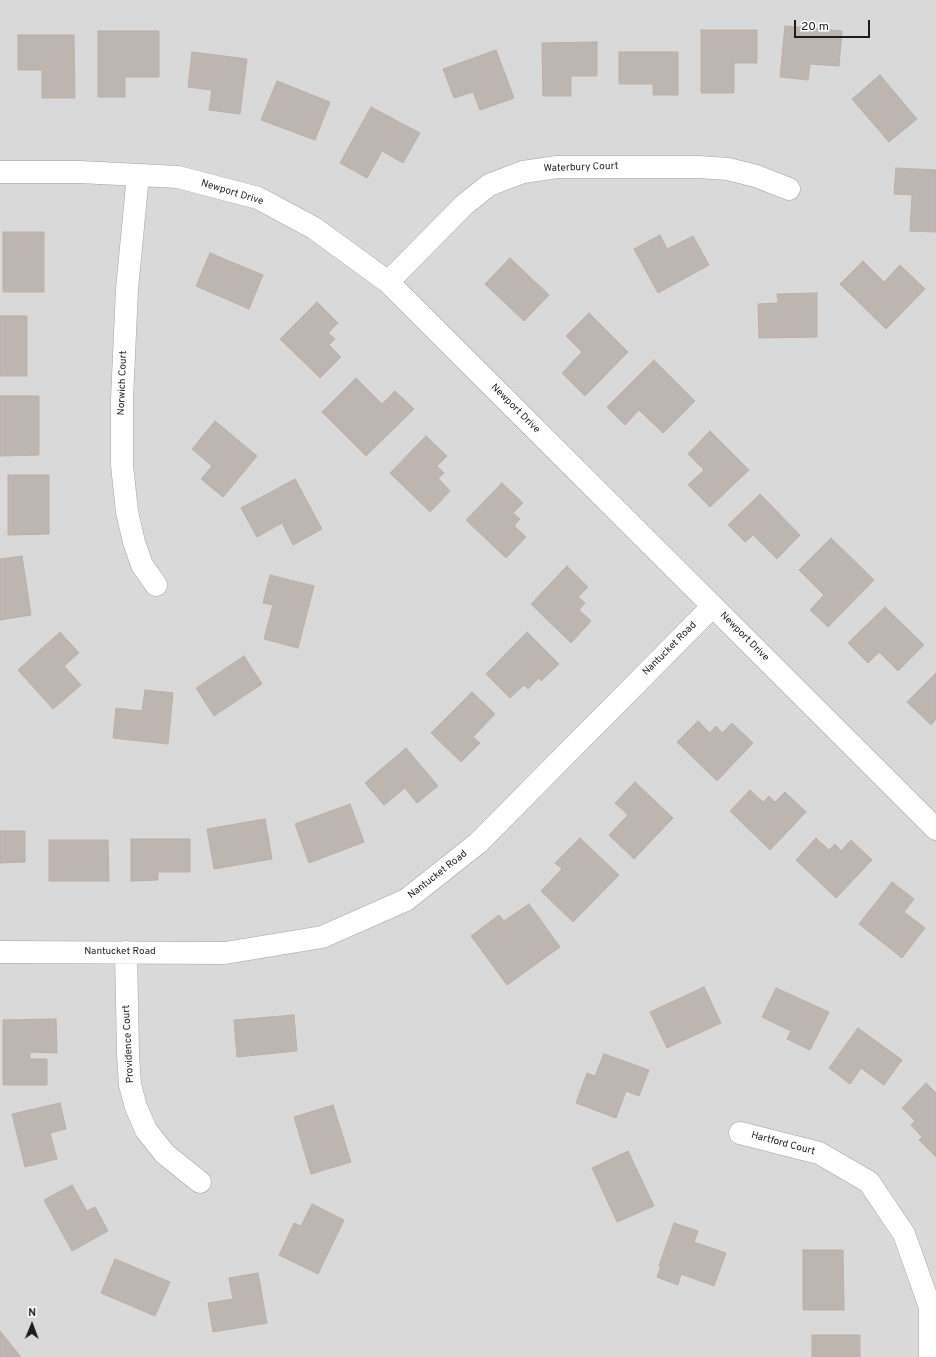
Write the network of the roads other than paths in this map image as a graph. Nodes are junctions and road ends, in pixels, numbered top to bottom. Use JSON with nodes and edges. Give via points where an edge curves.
{"nodes":[{"id":1,"x":0,"y":172,"type":"edge"},
{"id":2,"x":138,"y":175,"type":"junction"},
{"id":3,"x":789,"y":189,"type":"dead end"},
{"id":4,"x":388,"y":282,"type":"junction"},
{"id":5,"x":156,"y":585,"type":"dead end"},
{"id":6,"x":713,"y":606,"type":"junction"},
{"id":7,"x":936,"y":829,"type":"edge"},
{"id":8,"x":0,"y":952,"type":"edge"},
{"id":9,"x":126,"y":952,"type":"junction"},
{"id":10,"x":740,"y":1133,"type":"dead end"},
{"id":11,"x":200,"y":1182,"type":"dead end"},
{"id":12,"x":930,"y":1357,"type":"edge"}],
"edges":[{"from":1,"to":2,"type":"street","name":"Newport Drive"},
{"from":2,"to":4,"type":"street","name":"Newport Drive","via":[[178,177],[258,198],[314,228]]},
{"from":2,"to":5,"type":"street","name":"Norwich Court","via":[[127,289],[122,464],[127,512],[134,542],[142,565]]},
{"from":3,"to":4,"type":"street","name":"Waterbury Court","via":[[756,176],[728,169],[698,167],[557,167],[523,172],[489,185],[464,205]]},
{"from":4,"to":6,"type":"street","name":"Newport Drive"},
{"from":6,"to":7,"type":"street","name":"Newport Drive"},
{"from":6,"to":9,"type":"street","name":"Nantucket Road","via":[[478,843],[406,900],[322,937],[224,952]]},
{"from":8,"to":9,"type":"street","name":"Nantucket Road"},
{"from":9,"to":11,"type":"street","name":"Providence Court","via":[[128,1054],[130,1085],[136,1107],[146,1130],[164,1154]]},
{"from":10,"to":12,"type":"street","name":"Hartford Court","via":[[818,1153],[869,1182],[904,1234],[930,1307]]}]}
